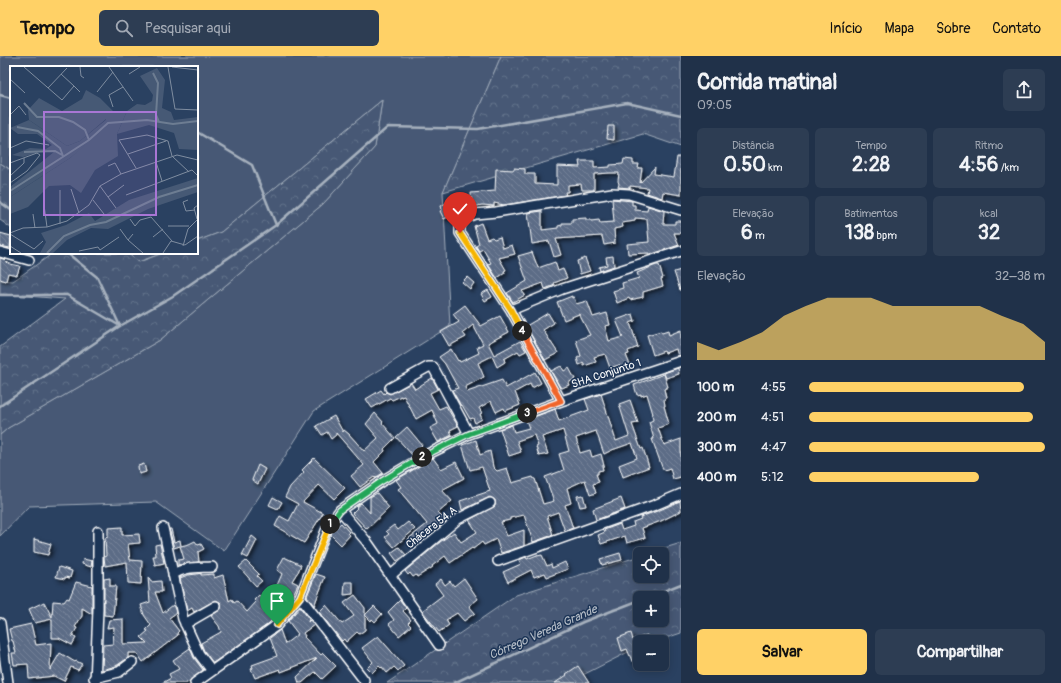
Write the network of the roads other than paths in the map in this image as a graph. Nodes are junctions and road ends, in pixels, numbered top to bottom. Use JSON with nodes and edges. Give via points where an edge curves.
{"nodes":[{"id":1,"x":681,"y":210,"type":"edge"},
{"id":2,"x":0,"y":252,"type":"edge"},
{"id":3,"x":681,"y":252,"type":"edge"},
{"id":4,"x":29,"y":260,"type":"dead end"},
{"id":5,"x":511,"y":310,"type":"junction"},
{"id":6,"x":681,"y":361,"type":"edge"},
{"id":7,"x":390,"y":388,"type":"dead end"},
{"id":8,"x":561,"y":401,"type":"junction"},
{"id":9,"x":469,"y":434,"type":"junction"},
{"id":10,"x":681,"y":494,"type":"edge"},
{"id":11,"x":490,"y":503,"type":"dead end"},
{"id":12,"x":340,"y":510,"type":"junction"},
{"id":13,"x":163,"y":528,"type":"dead end"},
{"id":14,"x":98,"y":532,"type":"dead end"},
{"id":15,"x":498,"y":561,"type":"dead end"},
{"id":16,"x":212,"y":567,"type":"dead end"},
{"id":17,"x":173,"y":575,"type":"junction"},
{"id":18,"x":391,"y":575,"type":"junction"},
{"id":19,"x":300,"y":597,"type":"junction"},
{"id":20,"x":216,"y":606,"type":"dead end"},
{"id":21,"x":0,"y":623,"type":"edge"},
{"id":22,"x":185,"y":624,"type":"junction"},
{"id":23,"x":439,"y":645,"type":"dead end"},
{"id":24,"x":132,"y":662,"type":"dead end"},
{"id":25,"x":212,"y":671,"type":"junction"},
{"id":26,"x":364,"y":680,"type":"dead end"},
{"id":27,"x":94,"y":681,"type":"edge"},
{"id":28,"x":8,"y":683,"type":"edge"},
{"id":29,"x":195,"y":683,"type":"edge"}],
"edges":[{"from":1,"to":5,"type":"street","via":[[629,194],[612,193],[475,214],[464,218],[460,233]]},
{"from":2,"to":4,"type":"street"},
{"from":3,"to":5,"type":"street","via":[[562,289]]},
{"from":5,"to":8,"type":"street"},
{"from":6,"to":8,"type":"street","name":"SHA Conjunto 1"},
{"from":7,"to":9,"type":"street","via":[[428,367],[433,367]]},
{"from":8,"to":9,"type":"street","name":"SHA Conjunto 1"},
{"from":9,"to":12,"type":"street","name":"SHA Conjunto 1","via":[[382,481]]},
{"from":10,"to":15,"type":"street"},
{"from":11,"to":18,"type":"street","name":"Chácara 54 A","via":[[458,519]]},
{"from":12,"to":18,"type":"street"},
{"from":12,"to":19,"type":"street","name":"SHA Conjunto 1","via":[[328,526]]},
{"from":13,"to":17,"type":"street"},
{"from":14,"to":27,"type":"street","via":[[98,609]]},
{"from":16,"to":17,"type":"street","via":[[187,569]]},
{"from":17,"to":22,"type":"street"},
{"from":18,"to":23,"type":"street"},
{"from":19,"to":25,"type":"street","name":"SHA Conjunto 1","via":[[277,625]]},
{"from":19,"to":26,"type":"street"},
{"from":20,"to":22,"type":"street"},
{"from":21,"to":28,"type":"street"},
{"from":22,"to":25,"type":"street","via":[[199,654]]},
{"from":24,"to":27,"type":"street","via":[[119,672]]},
{"from":25,"to":29,"type":"street","name":"SHA Conjunto 1"}]}
